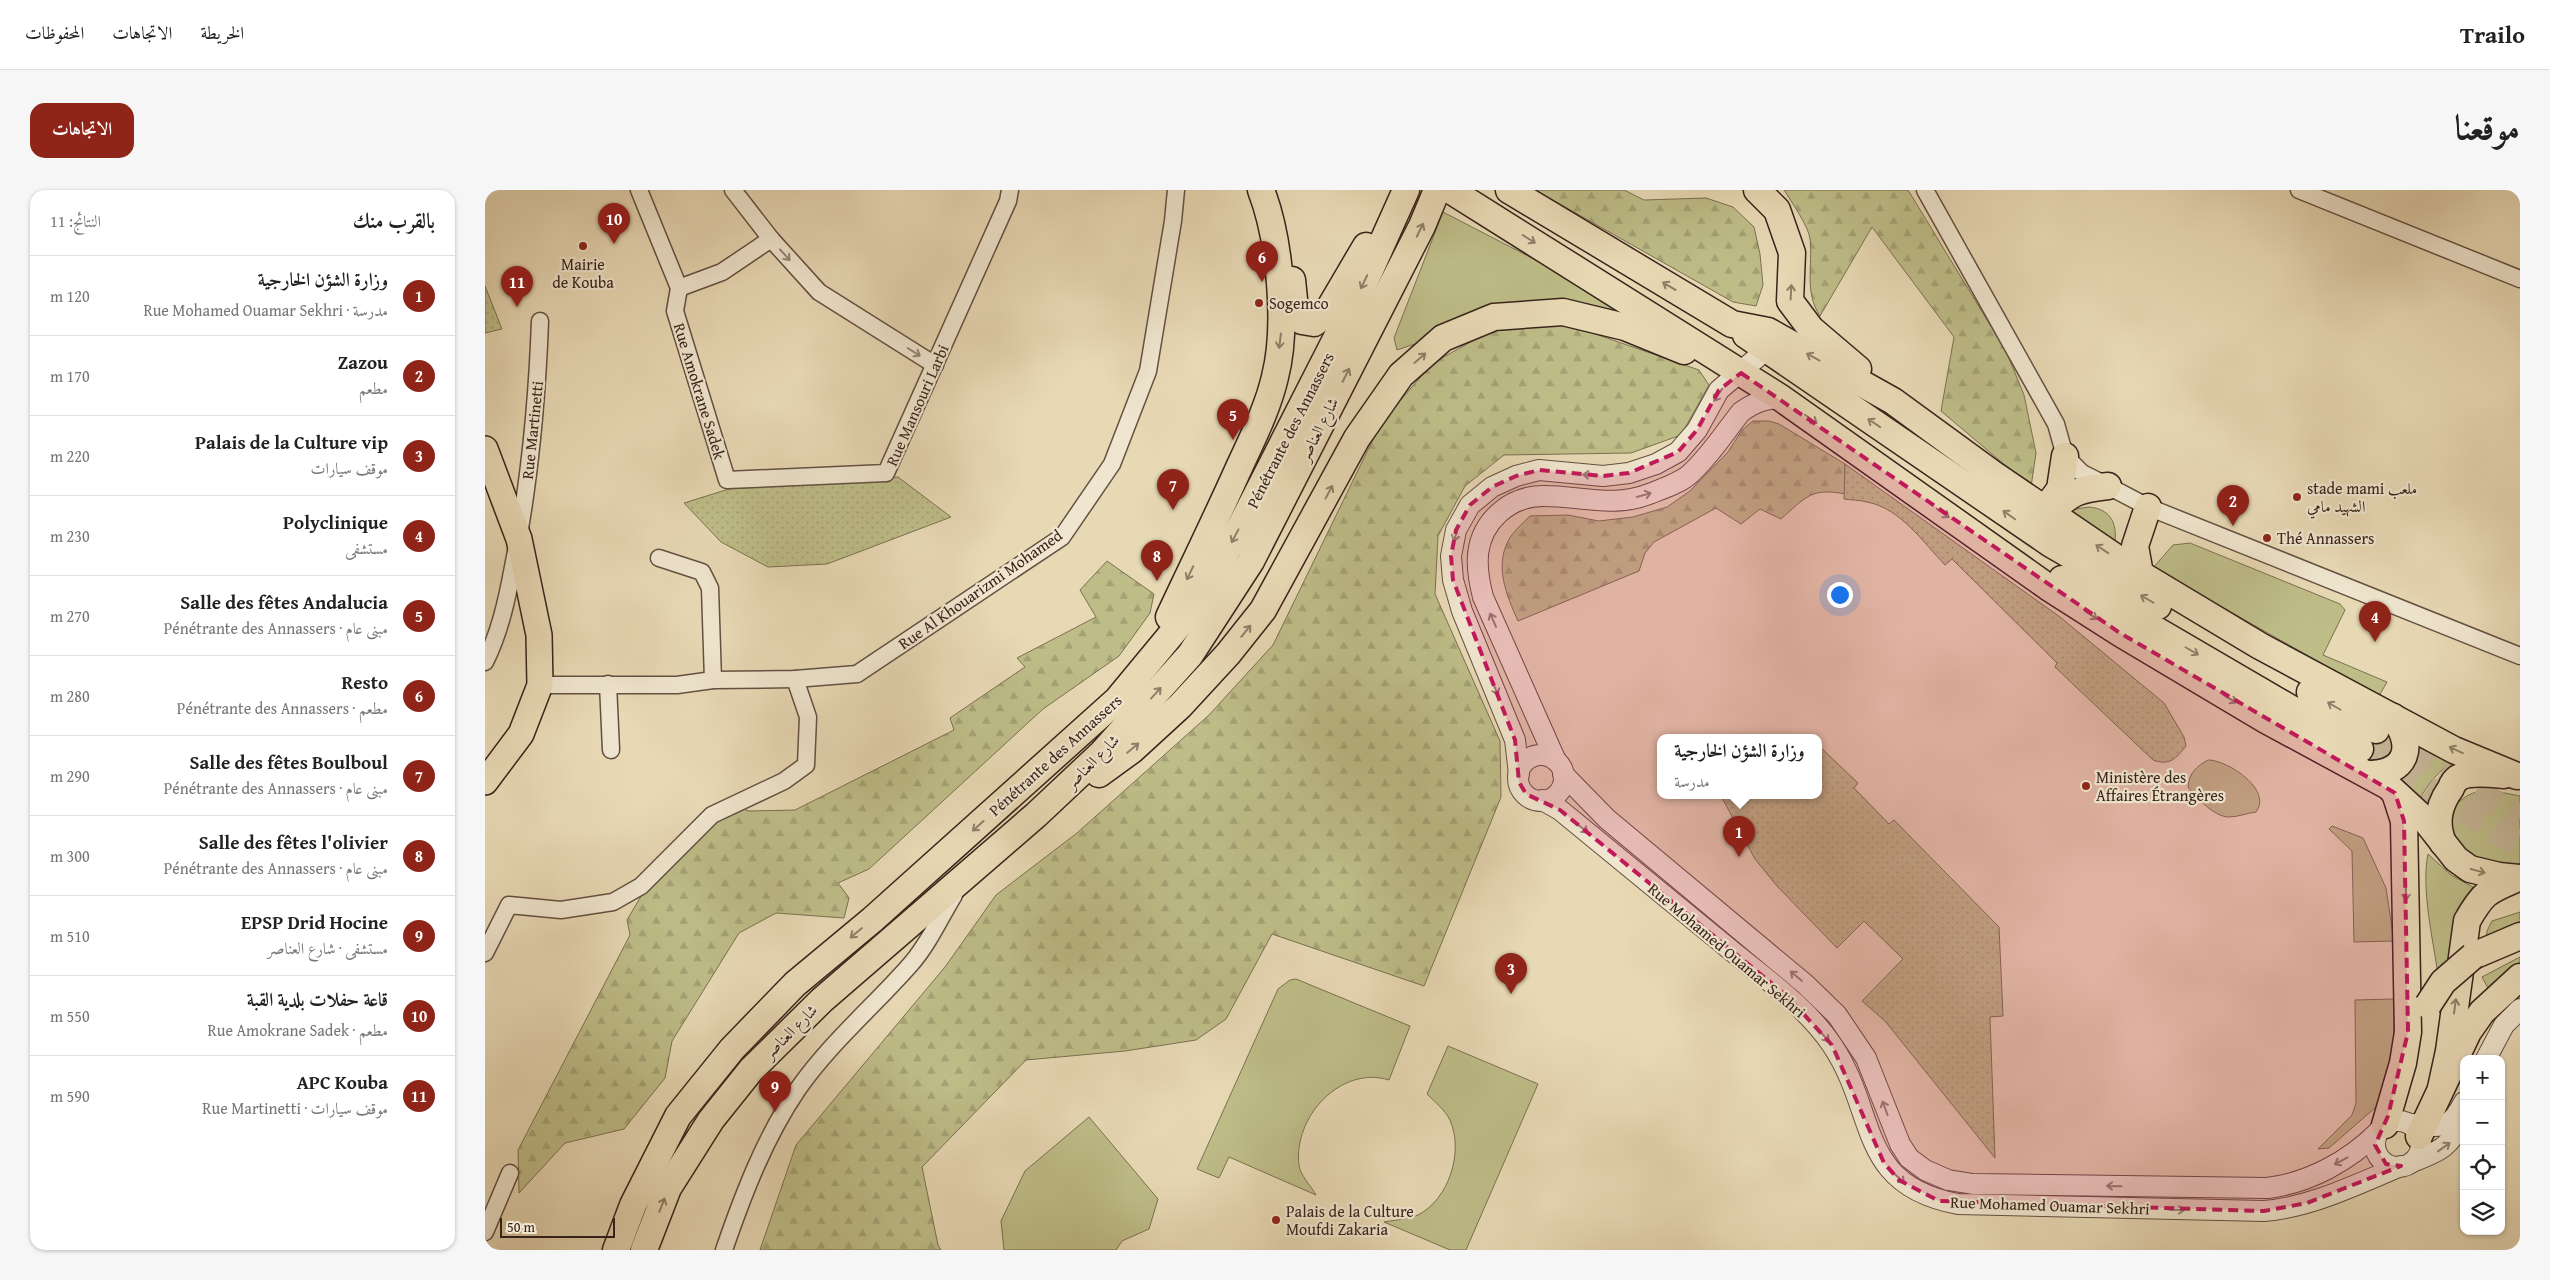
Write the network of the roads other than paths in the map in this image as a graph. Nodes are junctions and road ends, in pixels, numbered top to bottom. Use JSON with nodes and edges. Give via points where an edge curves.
{"nodes":[{"id":1,"x":639,"y":190,"type":"edge"},
{"id":2,"x":733,"y":190,"type":"edge"},
{"id":3,"x":1176,"y":190,"type":"edge"},
{"id":4,"x":1261,"y":190,"type":"edge"},
{"id":5,"x":1276,"y":190,"type":"edge"},
{"id":6,"x":1405,"y":190,"type":"edge"},
{"id":7,"x":1437,"y":190,"type":"edge"},
{"id":8,"x":1450,"y":190,"type":"edge"},
{"id":9,"x":1509,"y":190,"type":"edge"},
{"id":10,"x":1757,"y":190,"type":"edge"},
{"id":11,"x":1925,"y":190,"type":"edge"},
{"id":12,"x":2299,"y":190,"type":"edge"},
{"id":13,"x":1005,"y":194,"type":"edge"},
{"id":14,"x":771,"y":239,"type":"junction"},
{"id":15,"x":2520,"y":278,"type":"edge"},
{"id":16,"x":679,"y":288,"type":"junction"},
{"id":17,"x":540,"y":321,"type":"dead end"},
{"id":18,"x":1732,"y":324,"type":"junction"},
{"id":19,"x":1766,"y":350,"type":"junction"},
{"id":20,"x":935,"y":366,"type":"junction"},
{"id":21,"x":1741,"y":373,"type":"junction"},
{"id":22,"x":1781,"y":398,"type":"junction"},
{"id":23,"x":1893,"y":401,"type":"junction"},
{"id":24,"x":485,"y":450,"type":"edge"},
{"id":25,"x":2065,"y":456,"type":"junction"},
{"id":26,"x":1946,"y":472,"type":"junction"},
{"id":27,"x":727,"y":480,"type":"joint"},
{"id":28,"x":2107,"y":486,"type":"junction"},
{"id":29,"x":2148,"y":507,"type":"junction"},
{"id":30,"x":2047,"y":512,"type":"junction"},
{"id":31,"x":1979,"y":538,"type":"junction"},
{"id":32,"x":519,"y":539,"type":"junction"},
{"id":33,"x":659,"y":558,"type":"dead end"},
{"id":34,"x":2140,"y":574,"type":"junction"},
{"id":35,"x":2520,"y":656,"type":"edge"},
{"id":36,"x":485,"y":662,"type":"edge"},
{"id":37,"x":1145,"y":668,"type":"junction"},
{"id":38,"x":795,"y":679,"type":"junction"},
{"id":39,"x":713,"y":680,"type":"junction"},
{"id":40,"x":608,"y":684,"type":"junction"},
{"id":41,"x":540,"y":685,"type":"junction"},
{"id":42,"x":2377,"y":732,"type":"junction"},
{"id":43,"x":611,"y":750,"type":"dead end"},
{"id":44,"x":1560,"y":767,"type":"junction"},
{"id":45,"x":1519,"y":774,"type":"junction"},
{"id":46,"x":2367,"y":774,"type":"junction"},
{"id":47,"x":2519,"y":776,"type":"edge"},
{"id":48,"x":485,"y":782,"type":"edge"},
{"id":49,"x":2395,"y":793,"type":"junction"},
{"id":50,"x":1542,"y":800,"type":"junction"},
{"id":51,"x":1036,"y":815,"type":"junction"},
{"id":52,"x":2433,"y":815,"type":"junction"},
{"id":53,"x":2406,"y":857,"type":"junction"},
{"id":54,"x":2519,"y":878,"type":"edge"},
{"id":55,"x":962,"y":880,"type":"junction"},
{"id":56,"x":2520,"y":936,"type":"edge"},
{"id":57,"x":485,"y":952,"type":"edge"},
{"id":58,"x":2520,"y":977,"type":"edge"},
{"id":59,"x":2520,"y":1009,"type":"edge"},
{"id":60,"x":2520,"y":1015,"type":"edge"},
{"id":61,"x":2488,"y":1055,"type":"edge"},
{"id":62,"x":2498,"y":1055,"type":"edge"},
{"id":63,"x":2441,"y":1088,"type":"junction"},
{"id":64,"x":2460,"y":1108,"type":"edge"},
{"id":65,"x":2401,"y":1125,"type":"junction"},
{"id":66,"x":2460,"y":1127,"type":"edge"},
{"id":67,"x":2406,"y":1164,"type":"junction"},
{"id":68,"x":510,"y":1173,"type":"dead end"},
{"id":69,"x":485,"y":1232,"type":"edge"},
{"id":70,"x":616,"y":1250,"type":"edge"},
{"id":71,"x":645,"y":1250,"type":"edge"},
{"id":72,"x":724,"y":1250,"type":"edge"}],
"edges":[{"from":1,"to":16,"type":"street"},
{"from":2,"to":14,"type":"street"},
{"from":3,"to":38,"type":"street","name":"Rue Al Khouarizmi Mohamed","via":[[1148,371],[1112,464],[1061,537],[857,674]]},
{"from":4,"to":37,"type":"highway","one_way":true,"via":[[1269,210],[1276,253],[1281,329],[1275,376],[1264,412]]},
{"from":5,"to":6,"type":"highway","via":[[1285,224],[1295,309],[1303,321],[1314,323],[1325,314],[1357,258]]},
{"from":6,"to":37,"type":"highway","name":"Pénétrante des Annassers","one_way":true,"via":[[1362,288],[1233,541],[1189,613]]},
{"from":51,"to":7,"type":"highway","name":"شارع العناصر","one_way":true,"via":[[1102,753],[1190,655],[1251,561],[1422,226]]},
{"from":8,"to":21,"type":"highway","one_way":true},
{"from":18,"to":9,"type":"highway","one_way":true},
{"from":23,"to":10,"type":"highway","one_way":true,"via":[[1811,329],[1790,301],[1793,253],[1777,210]]},
{"from":11,"to":25,"type":"street","via":[[2056,424]]},
{"from":12,"to":15,"type":"street"},
{"from":13,"to":20,"type":"street","name":"Rue Mansouri Larbi"},
{"from":14,"to":16,"type":"street","via":[[722,272]]},
{"from":14,"to":20,"type":"street","one_way":true,"via":[[819,292]]},
{"from":16,"to":27,"type":"street","name":"Rue Amokrane Sadek","via":[[675,312]]},
{"from":17,"to":32,"type":"street","name":"Rue Martinetti","via":[[537,379]]},
{"from":18,"to":19,"type":"highway"},
{"from":23,"to":18,"type":"highway","one_way":true,"via":[[1768,331]]},
{"from":19,"to":21,"type":"street"},
{"from":26,"to":19,"type":"highway","one_way":true},
{"from":20,"to":27,"type":"street","name":"Rue Mansouri Larbi","via":[[886,473]]},
{"from":21,"to":22,"type":"highway"},
{"from":21,"to":45,"type":"street","one_way":true,"via":[[1719,390],[1697,430],[1671,456],[1629,473],[1603,476],[1539,470],[1516,476],[1492,487],[1470,505],[1456,530],[1451,556],[1453,580],[1462,611],[1515,740]]},
{"from":51,"to":21,"type":"highway","one_way":true,"via":[[1132,750],[1180,706],[1228,654],[1268,602],[1357,438],[1401,375],[1443,338],[1494,317],[1563,312],[1625,327]]},
{"from":22,"to":31,"type":"highway","one_way":true},
{"from":44,"to":22,"type":"street","one_way":true,"via":[[1483,597],[1477,576],[1477,558],[1480,539],[1488,523],[1505,508],[1523,499],[1543,496],[1598,502],[1647,495],[1690,474],[1749,406],[1757,401]]},
{"from":23,"to":26,"type":"highway"},
{"from":23,"to":30,"type":"highway"},
{"from":24,"to":32,"type":"main road"},
{"from":25,"to":28,"type":"street","via":[[2082,473]]},
{"from":25,"to":30,"type":"highway","via":[[2060,488]]},
{"from":42,"to":26,"type":"highway","one_way":true,"via":[[2051,544]]},
{"from":28,"to":29,"type":"street"},
{"from":28,"to":30,"type":"highway","via":[[2069,494]]},
{"from":29,"to":34,"type":"highway","via":[[2135,546]]},
{"from":29,"to":35,"type":"street"},
{"from":34,"to":30,"type":"highway","one_way":true},
{"from":31,"to":42,"type":"highway","one_way":true},
{"from":31,"to":46,"type":"highway","one_way":true,"via":[[2120,633],[2266,720]]},
{"from":32,"to":36,"type":"street","name":"Rue Martinetti","via":[[506,601]]},
{"from":32,"to":41,"type":"main road","via":[[539,635]]},
{"from":33,"to":39,"type":"street","via":[[701,572],[710,588]]},
{"from":34,"to":42,"type":"highway","via":[[2260,646]]},
{"from":37,"to":70,"type":"highway","name":"Pénétrante des Annassers","one_way":true,"via":[[1079,736],[795,984],[732,1049],[679,1116],[633,1205]]},
{"from":38,"to":39,"type":"street","name":"Rue Al Khouarizmi Mohamed"},
{"from":38,"to":57,"type":"street","via":[[808,717],[806,765],[784,781],[712,814],[641,886],[613,902],[561,910],[509,905]]},
{"from":39,"to":40,"type":"street","name":"Rue Al Khouarizmi Mohamed","via":[[677,685]]},
{"from":40,"to":41,"type":"street","name":"Rue Al Khouarizmi Mohamed"},
{"from":40,"to":43,"type":"street"},
{"from":41,"to":48,"type":"main road","via":[[521,734]]},
{"from":42,"to":46,"type":"highway","via":[[2402,728],[2407,743],[2404,755],[2390,771]]},
{"from":47,"to":42,"type":"highway","one_way":true,"via":[[2454,750]]},
{"from":44,"to":45,"type":"street","via":[[1544,755],[1530,758]]},
{"from":44,"to":50,"type":"street","via":[[1562,786],[1559,792]]},
{"from":65,"to":44,"type":"street","one_way":true,"via":[[2351,1156],[2287,1186],[1973,1184],[1948,1180],[1925,1170],[1909,1158],[1900,1144],[1866,1058],[1837,1015],[1805,984],[1607,819]]},
{"from":45,"to":50,"type":"street","via":[[1525,794]]},
{"from":46,"to":49,"type":"highway"},
{"from":47,"to":52,"type":"highway","via":[[2473,774],[2458,778]]},
{"from":49,"to":52,"type":"highway"},
{"from":49,"to":53,"type":"highway","via":[[2404,821]]},
{"from":50,"to":67,"type":"street","name":"Rue Mohamed Ouamar Sekhri","one_way":true,"via":[[1560,810],[1786,995],[1832,1045],[1849,1076],[1884,1162],[1899,1180],[1939,1201],[2264,1211],[2307,1204]]},
{"from":51,"to":55,"type":"highway","name":"شارع العناصر"},
{"from":52,"to":53,"type":"highway","via":[[2408,844]]},
{"from":52,"to":54,"type":"highway","one_way":true,"via":[[2444,846],[2456,859],[2470,868]]},
{"from":53,"to":65,"type":"highway","one_way":true,"via":[[2409,1032],[2403,1063]]},
{"from":63,"to":54,"type":"highway","one_way":true,"via":[[2467,922],[2488,891]]},
{"from":71,"to":55,"type":"highway","name":"شارع العناصر","one_way":true,"via":[[668,1188],[711,1120],[751,1070],[822,1000]]},
{"from":55,"to":72,"type":"street","via":[[919,954],[798,1089],[762,1154]]},
{"from":56,"to":65,"type":"highway","bridge":true,"via":[[2473,956],[2443,982],[2428,1005]]},
{"from":58,"to":63,"type":"highway","via":[[2482,1012],[2468,1032]]},
{"from":59,"to":61,"type":"street","via":[[2504,1025]]},
{"from":60,"to":62,"type":"street"},
{"from":63,"to":65,"type":"highway"},
{"from":64,"to":65,"type":"street","via":[[2450,1123],[2440,1127]]},
{"from":65,"to":67,"type":"street","via":[[2420,1150]]},
{"from":65,"to":67,"type":"street","via":[[2375,1145],[2380,1159],[2393,1166]]},
{"from":67,"to":66,"type":"street","name":"Rue Mohamed Ouamar Sekhri","one_way":true,"via":[[2445,1147]]},
{"from":68,"to":69,"type":"street"}]}
